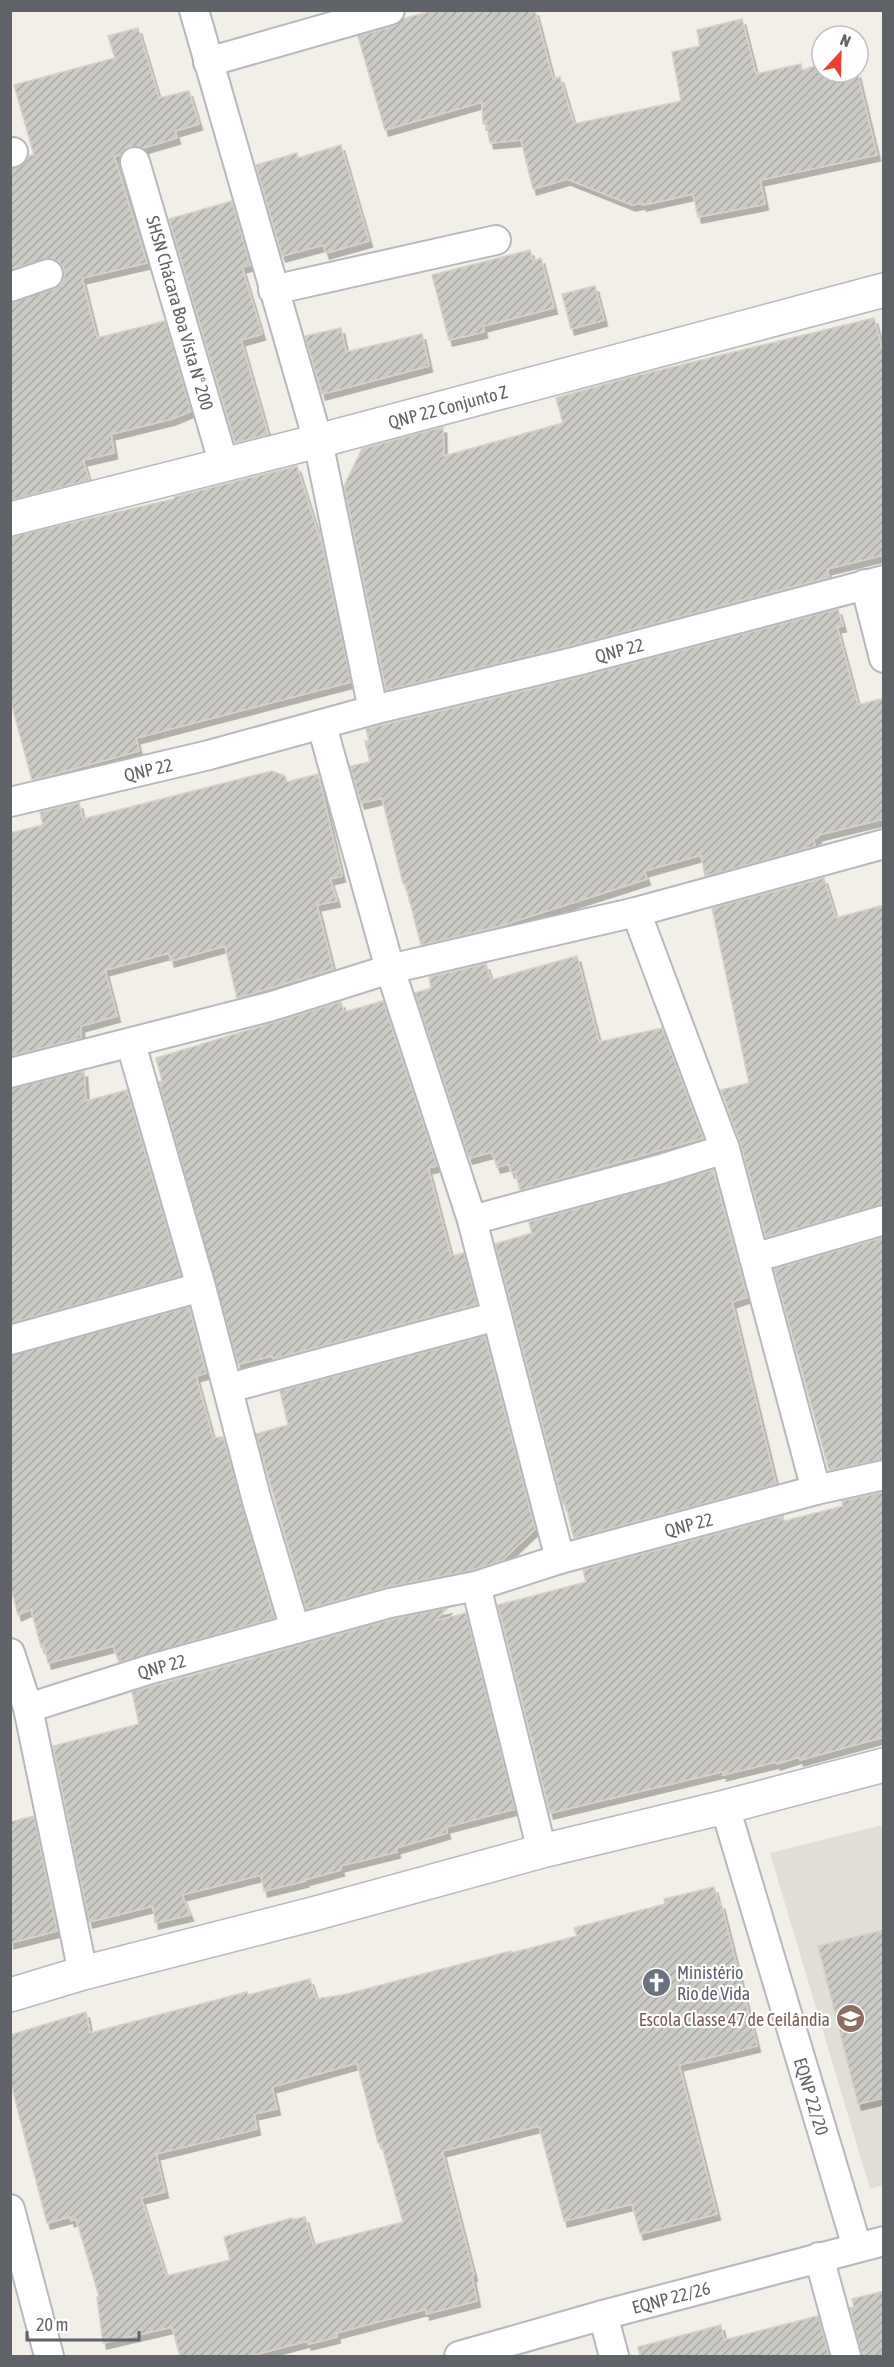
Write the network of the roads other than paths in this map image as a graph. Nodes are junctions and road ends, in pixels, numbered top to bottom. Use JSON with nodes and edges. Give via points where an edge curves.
{"nodes":[{"id":1,"x":194,"y":10,"type":"edge"},
{"id":2,"x":390,"y":10,"type":"edge"},
{"id":3,"x":208,"y":62,"type":"junction"},
{"id":4,"x":135,"y":162,"type":"dead end"},
{"id":5,"x":496,"y":240,"type":"dead end"},
{"id":6,"x":48,"y":274,"type":"dead end"},
{"id":7,"x":10,"y":287,"type":"edge"},
{"id":8,"x":273,"y":290,"type":"junction"},
{"id":9,"x":884,"y":290,"type":"edge"},
{"id":10,"x":318,"y":441,"type":"junction"},
{"id":11,"x":224,"y":465,"type":"junction"},
{"id":12,"x":10,"y":519,"type":"edge"},
{"id":13,"x":874,"y":582,"type":"edge"},
{"id":14,"x":884,"y":657,"type":"edge"},
{"id":15,"x":373,"y":710,"type":"junction"},
{"id":16,"x":322,"y":726,"type":"junction"},
{"id":17,"x":10,"y":802,"type":"edge"},
{"id":18,"x":884,"y":844,"type":"edge"},
{"id":19,"x":636,"y":912,"type":"junction"},
{"id":20,"x":390,"y":969,"type":"junction"},
{"id":21,"x":131,"y":1044,"type":"junction"},
{"id":22,"x":10,"y":1073,"type":"edge"},
{"id":23,"x":725,"y":1149,"type":"junction"},
{"id":24,"x":472,"y":1220,"type":"junction"},
{"id":25,"x":884,"y":1220,"type":"edge"},
{"id":26,"x":754,"y":1258,"type":"junction"},
{"id":27,"x":201,"y":1287,"type":"junction"},
{"id":28,"x":497,"y":1316,"type":"junction"},
{"id":29,"x":10,"y":1340,"type":"edge"},
{"id":30,"x":229,"y":1388,"type":"junction"},
{"id":31,"x":884,"y":1475,"type":"edge"},
{"id":32,"x":816,"y":1490,"type":"junction"},
{"id":33,"x":560,"y":1559,"type":"junction"},
{"id":34,"x":476,"y":1586,"type":"junction"},
{"id":35,"x":295,"y":1629,"type":"junction"},
{"id":36,"x":10,"y":1653,"type":"edge"},
{"id":37,"x":28,"y":1708,"type":"junction"},
{"id":38,"x":884,"y":1765,"type":"edge"},
{"id":39,"x":725,"y":1807,"type":"junction"},
{"id":40,"x":542,"y":1851,"type":"junction"},
{"id":41,"x":82,"y":1973,"type":"junction"},
{"id":42,"x":10,"y":1995,"type":"edge"},
{"id":43,"x":10,"y":2209,"type":"edge"},
{"id":44,"x":870,"y":2244,"type":"edge"},
{"id":45,"x":819,"y":2257,"type":"junction"},
{"id":46,"x":603,"y":2315,"type":"junction"},
{"id":47,"x":49,"y":2356,"type":"edge"},
{"id":48,"x":459,"y":2356,"type":"edge"},
{"id":49,"x":614,"y":2356,"type":"edge"},
{"id":50,"x":846,"y":2356,"type":"edge"}],
"edges":[{"from":1,"to":3,"type":"street"},
{"from":2,"to":3,"type":"street"},
{"from":3,"to":8,"type":"street"},
{"from":4,"to":11,"type":"street","name":"SHSN Chácara Boa Vista Nº 200"},
{"from":5,"to":8,"type":"street"},
{"from":6,"to":7,"type":"street"},
{"from":8,"to":10,"type":"street"},
{"from":9,"to":10,"type":"street","name":"QNP 22 Conjunto Z"},
{"from":10,"to":11,"type":"street","name":"QNP 22 Conjunto Z"},
{"from":10,"to":15,"type":"street"},
{"from":11,"to":12,"type":"street","name":"QNP 22 Conjunto Z"},
{"from":13,"to":14,"type":"street","name":"QNP 22"},
{"from":13,"to":15,"type":"street","name":"QNP 22","via":[[577,661]]},
{"from":15,"to":16,"type":"street","name":"QNP 22"},
{"from":16,"to":17,"type":"street","name":"QNP 22"},
{"from":16,"to":20,"type":"street"},
{"from":18,"to":19,"type":"street"},
{"from":19,"to":20,"type":"street"},
{"from":19,"to":23,"type":"street"},
{"from":20,"to":21,"type":"street"},
{"from":20,"to":24,"type":"street"},
{"from":21,"to":22,"type":"street"},
{"from":21,"to":27,"type":"street"},
{"from":23,"to":24,"type":"street"},
{"from":23,"to":26,"type":"street"},
{"from":24,"to":28,"type":"street"},
{"from":25,"to":26,"type":"street"},
{"from":26,"to":32,"type":"street"},
{"from":27,"to":29,"type":"street"},
{"from":27,"to":30,"type":"street"},
{"from":28,"to":30,"type":"street"},
{"from":28,"to":33,"type":"street"},
{"from":30,"to":35,"type":"street"},
{"from":31,"to":32,"type":"street","name":"QNP 22"},
{"from":32,"to":33,"type":"street","name":"QNP 22"},
{"from":33,"to":34,"type":"street","name":"QNP 22"},
{"from":34,"to":35,"type":"street","name":"QNP 22","via":[[390,1603]]},
{"from":34,"to":40,"type":"street"},
{"from":35,"to":37,"type":"street","name":"QNP 22"},
{"from":36,"to":37,"type":"street"},
{"from":37,"to":41,"type":"street"},
{"from":38,"to":39,"type":"street"},
{"from":39,"to":40,"type":"street"},
{"from":39,"to":44,"type":"street","name":"EQNP 22/20"},
{"from":40,"to":41,"type":"street"},
{"from":41,"to":42,"type":"street"},
{"from":43,"to":47,"type":"street"},
{"from":44,"to":45,"type":"street","name":"EQNP 22/26"},
{"from":45,"to":46,"type":"street","name":"EQNP 22/26"},
{"from":45,"to":50,"type":"street"},
{"from":46,"to":48,"type":"street","name":"EQNP 22/26"},
{"from":46,"to":49,"type":"street"}]}
